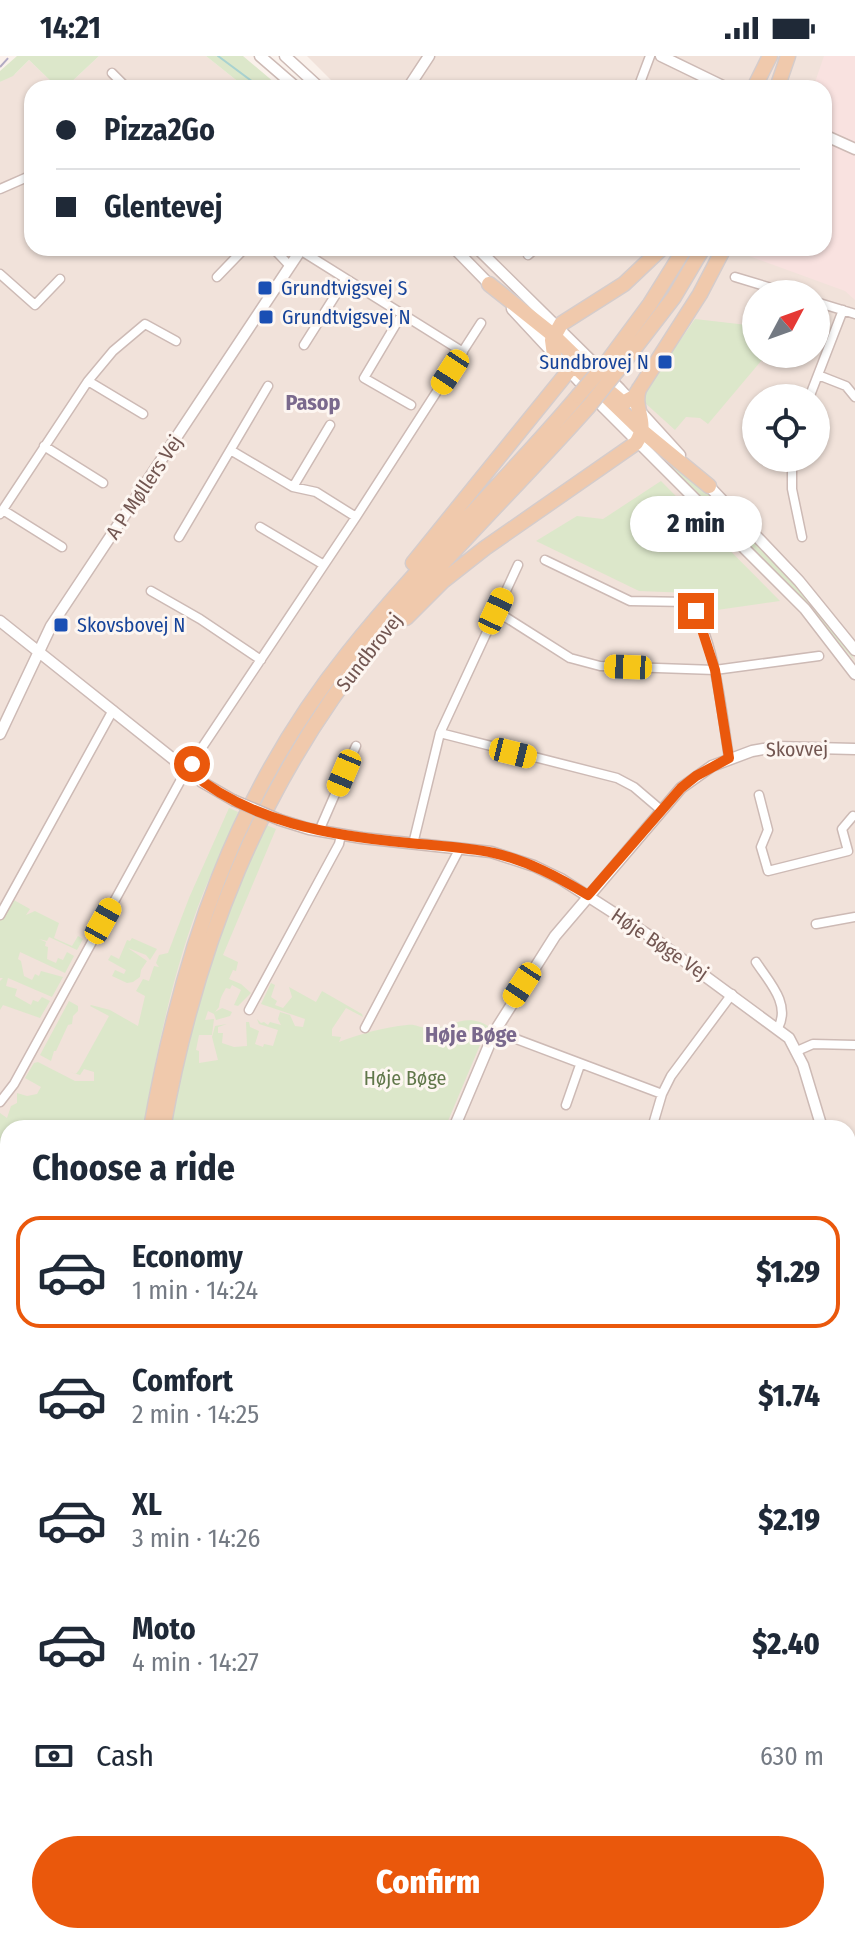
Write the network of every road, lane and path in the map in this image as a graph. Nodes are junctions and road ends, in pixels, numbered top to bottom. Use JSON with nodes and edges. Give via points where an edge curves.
{"nodes":[{"id":1,"x":260,"y":56,"type":"edge"},
{"id":2,"x":285,"y":56,"type":"edge"},
{"id":3,"x":429,"y":56,"type":"edge"},
{"id":4,"x":650,"y":56,"type":"edge"},
{"id":5,"x":661,"y":56,"type":"edge"},
{"id":6,"x":771,"y":56,"type":"edge"},
{"id":7,"x":790,"y":56,"type":"edge"},
{"id":8,"x":112,"y":73,"type":"dead end"},
{"id":9,"x":119,"y":80,"type":"edge"},
{"id":10,"x":288,"y":80,"type":"edge"},
{"id":11,"x":311,"y":80,"type":"edge"},
{"id":12,"x":413,"y":80,"type":"edge"},
{"id":13,"x":641,"y":80,"type":"edge"},
{"id":14,"x":710,"y":80,"type":"edge"},
{"id":15,"x":758,"y":80,"type":"edge"},
{"id":16,"x":764,"y":80,"type":"edge"},
{"id":17,"x":780,"y":80,"type":"edge"},
{"id":18,"x":785,"y":80,"type":"edge"},
{"id":19,"x":832,"y":139,"type":"edge"},
{"id":20,"x":855,"y":149,"type":"edge"},
{"id":21,"x":24,"y":178,"type":"edge"},
{"id":22,"x":0,"y":189,"type":"edge"},
{"id":23,"x":237,"y":256,"type":"edge"},
{"id":24,"x":281,"y":256,"type":"edge"},
{"id":25,"x":296,"y":256,"type":"edge"},
{"id":26,"x":311,"y":256,"type":"edge"},
{"id":27,"x":462,"y":256,"type":"edge"},
{"id":28,"x":485,"y":256,"type":"edge"},
{"id":29,"x":654,"y":256,"type":"edge"},
{"id":30,"x":680,"y":256,"type":"edge"},
{"id":31,"x":698,"y":256,"type":"edge"},
{"id":32,"x":720,"y":256,"type":"edge"},
{"id":33,"x":290,"y":266,"type":"junction"},
{"id":34,"x":0,"y":274,"type":"edge"},
{"id":35,"x":217,"y":277,"type":"dead end"},
{"id":36,"x":735,"y":277,"type":"dead end"},
{"id":37,"x":60,"y":279,"type":"dead end"},
{"id":38,"x":345,"y":280,"type":"junction"},
{"id":39,"x":745,"y":280,"type":"edge"},
{"id":40,"x":489,"y":284,"type":"junction"},
{"id":41,"x":830,"y":306,"type":"edge"},
{"id":42,"x":843,"y":310,"type":"junction"},
{"id":43,"x":402,"y":314,"type":"junction"},
{"id":44,"x":855,"y":314,"type":"edge"},
{"id":45,"x":481,"y":323,"type":"dead end"},
{"id":46,"x":555,"y":331,"type":"junction"},
{"id":47,"x":176,"y":341,"type":"dead end"},
{"id":48,"x":304,"y":345,"type":"dead end"},
{"id":49,"x":463,"y":352,"type":"junction"},
{"id":50,"x":554,"y":355,"type":"junction"},
{"id":51,"x":612,"y":367,"type":"junction"},
{"id":52,"x":569,"y":371,"type":"junction"},
{"id":53,"x":818,"y":375,"type":"junction"},
{"id":54,"x":88,"y":381,"type":"junction"},
{"id":55,"x":814,"y":384,"type":"edge"},
{"id":56,"x":268,"y":386,"type":"dead end"},
{"id":57,"x":855,"y":397,"type":"edge"},
{"id":58,"x":636,"y":400,"type":"junction"},
{"id":59,"x":583,"y":401,"type":"junction"},
{"id":60,"x":411,"y":405,"type":"dead end"},
{"id":61,"x":143,"y":414,"type":"dead end"},
{"id":62,"x":330,"y":425,"type":"dead end"},
{"id":63,"x":640,"y":436,"type":"junction"},
{"id":64,"x":44,"y":446,"type":"junction"},
{"id":65,"x":232,"y":451,"type":"junction"},
{"id":66,"x":792,"y":472,"type":"edge"},
{"id":67,"x":103,"y":483,"type":"dead end"},
{"id":68,"x":709,"y":486,"type":"junction"},
{"id":69,"x":293,"y":487,"type":"junction"},
{"id":70,"x":1,"y":512,"type":"edge"},
{"id":71,"x":356,"y":517,"type":"junction"},
{"id":72,"x":260,"y":527,"type":"dead end"},
{"id":73,"x":179,"y":537,"type":"dead end"},
{"id":74,"x":802,"y":537,"type":"dead end"},
{"id":75,"x":62,"y":547,"type":"dead end"},
{"id":76,"x":545,"y":560,"type":"dead end"},
{"id":77,"x":324,"y":565,"type":"junction"},
{"id":78,"x":518,"y":565,"type":"dead end"},
{"id":79,"x":151,"y":591,"type":"dead end"},
{"id":80,"x":496,"y":611,"type":"junction"},
{"id":81,"x":0,"y":621,"type":"edge"},
{"id":82,"x":855,"y":650,"type":"edge"},
{"id":83,"x":38,"y":651,"type":"junction"},
{"id":84,"x":819,"y":656,"type":"dead end"},
{"id":85,"x":261,"y":660,"type":"junction"},
{"id":86,"x":715,"y":670,"type":"junction"},
{"id":87,"x":855,"y":674,"type":"edge"},
{"id":88,"x":316,"y":695,"type":"junction"},
{"id":89,"x":113,"y":710,"type":"junction"},
{"id":90,"x":440,"y":733,"type":"junction"},
{"id":91,"x":0,"y":734,"type":"edge"},
{"id":92,"x":356,"y":746,"type":"dead end"},
{"id":93,"x":855,"y":749,"type":"edge"},
{"id":94,"x":729,"y":758,"type":"junction"},
{"id":95,"x":188,"y":770,"type":"junction"},
{"id":96,"x":759,"y":795,"type":"dead end"},
{"id":97,"x":272,"y":797,"type":"junction"},
{"id":98,"x":661,"y":810,"type":"junction"},
{"id":99,"x":853,"y":816,"type":"dead end"},
{"id":100,"x":319,"y":831,"type":"junction"},
{"id":101,"x":341,"y":835,"type":"junction"},
{"id":102,"x":413,"y":844,"type":"junction"},
{"id":103,"x":460,"y":848,"type":"junction"},
{"id":104,"x":588,"y":895,"type":"junction"},
{"id":105,"x":0,"y":915,"type":"edge"},
{"id":106,"x":855,"y":917,"type":"edge"},
{"id":107,"x":816,"y":924,"type":"dead end"},
{"id":108,"x":756,"y":962,"type":"dead end"},
{"id":109,"x":732,"y":994,"type":"junction"},
{"id":110,"x":249,"y":1010,"type":"dead end"},
{"id":111,"x":365,"y":1028,"type":"dead end"},
{"id":112,"x":778,"y":1028,"type":"junction"},
{"id":113,"x":495,"y":1031,"type":"junction"},
{"id":114,"x":855,"y":1045,"type":"edge"},
{"id":115,"x":797,"y":1051,"type":"junction"},
{"id":116,"x":580,"y":1065,"type":"junction"},
{"id":117,"x":662,"y":1094,"type":"junction"},
{"id":118,"x":0,"y":1102,"type":"edge"},
{"id":119,"x":566,"y":1105,"type":"dead end"},
{"id":120,"x":153,"y":1120,"type":"edge"},
{"id":121,"x":165,"y":1120,"type":"edge"},
{"id":122,"x":457,"y":1120,"type":"edge"},
{"id":123,"x":654,"y":1120,"type":"edge"},
{"id":124,"x":819,"y":1120,"type":"edge"}],
"edges":[{"from":1,"to":10,"type":"street"},
{"from":2,"to":11,"type":"street"},
{"from":3,"to":12,"type":"street"},
{"from":4,"to":13,"type":"street"},
{"from":5,"to":14,"type":"street"},
{"from":6,"to":15,"type":"main road"},
{"from":6,"to":16,"type":"main road"},
{"from":7,"to":17,"type":"main road"},
{"from":7,"to":18,"type":"main road"},
{"from":8,"to":9,"type":"street"},
{"from":19,"to":20,"type":"street"},
{"from":21,"to":22,"type":"street"},
{"from":23,"to":35,"type":"street"},
{"from":24,"to":33,"type":"street"},
{"from":25,"to":33,"type":"street","name":"A P Møllers Vej"},
{"from":26,"to":38,"type":"street"},
{"from":27,"to":40,"type":"street"},
{"from":28,"to":46,"type":"street"},
{"from":29,"to":46,"type":"main road","via":[[624,284]]},
{"from":30,"to":51,"type":"main road","name":"Sundbrovej"},
{"from":31,"to":51,"type":"main road","name":"Sundbrovej","via":[[674,297]]},
{"from":32,"to":58,"type":"main road"},
{"from":33,"to":83,"type":"street","name":"A P Møllers Vej"},
{"from":34,"to":37,"type":"street","via":[[35,305]]},
{"from":36,"to":39,"type":"street"},
{"from":38,"to":43,"type":"street"},
{"from":38,"to":48,"type":"street"},
{"from":40,"to":46,"type":"main road"},
{"from":40,"to":50,"type":"street"},
{"from":41,"to":42,"type":"street"},
{"from":42,"to":44,"type":"street"},
{"from":42,"to":53,"type":"street"},
{"from":43,"to":49,"type":"street"},
{"from":43,"to":60,"type":"street","via":[[364,378]]},
{"from":45,"to":49,"type":"street"},
{"from":46,"to":50,"type":"main road"},
{"from":46,"to":58,"type":"main road","via":[[617,399],[626,404]]},
{"from":47,"to":54,"type":"street","via":[[145,324]]},
{"from":49,"to":71,"type":"street"},
{"from":50,"to":52,"type":"street"},
{"from":51,"to":59,"type":"main road","name":"Sundbrovej","bridge":true},
{"from":52,"to":63,"type":"main road","via":[[579,370]]},
{"from":52,"to":88,"type":"main road","via":[[362,626]]},
{"from":53,"to":55,"type":"street"},
{"from":53,"to":57,"type":"street","via":[[846,386]]},
{"from":54,"to":61,"type":"street"},
{"from":54,"to":64,"type":"street"},
{"from":56,"to":65,"type":"street"},
{"from":58,"to":63,"type":"main road"},
{"from":58,"to":68,"type":"street"},
{"from":59,"to":88,"type":"main road","name":"Sundbrovej","via":[[418,570]]},
{"from":59,"to":97,"type":"main road","name":"Sundbrovej","via":[[376,640],[317,721]]},
{"from":62,"to":69,"type":"street"},
{"from":63,"to":68,"type":"main road"},
{"from":63,"to":87,"type":"street","via":[[805,609]]},
{"from":63,"to":97,"type":"main road","via":[[485,548],[413,610],[353,681]]},
{"from":64,"to":67,"type":"street"},
{"from":64,"to":70,"type":"street"},
{"from":65,"to":69,"type":"street"},
{"from":65,"to":73,"type":"street"},
{"from":66,"to":74,"type":"street"},
{"from":68,"to":82,"type":"street","via":[[809,591]]},
{"from":69,"to":71,"type":"street","via":[[316,492]]},
{"from":70,"to":75,"type":"street"},
{"from":71,"to":77,"type":"street"},
{"from":72,"to":77,"type":"street"},
{"from":76,"to":86,"type":"street","via":[[630,601],[689,602]]},
{"from":77,"to":85,"type":"street"},
{"from":78,"to":80,"type":"street"},
{"from":79,"to":85,"type":"street"},
{"from":80,"to":86,"type":"street","via":[[570,658],[600,666]]},
{"from":80,"to":90,"type":"street"},
{"from":81,"to":83,"type":"street","name":"Høje Bøge Vej"},
{"from":83,"to":89,"type":"street","name":"Høje Bøge Vej"},
{"from":83,"to":91,"type":"street","name":"A P Møllers Vej"},
{"from":84,"to":86,"type":"street"},
{"from":85,"to":95,"type":"street"},
{"from":86,"to":94,"type":"street"},
{"from":88,"to":120,"type":"main road","name":"Sundbrovej","via":[[269,771],[210,898],[177,1000]]},
{"from":89,"to":95,"type":"street","name":"Høje Bøge Vej"},
{"from":89,"to":105,"type":"street"},
{"from":90,"to":98,"type":"street","via":[[617,778]]},
{"from":90,"to":102,"type":"street"},
{"from":92,"to":100,"type":"street"},
{"from":93,"to":94,"type":"street","name":"Skovvej","via":[[775,747]]},
{"from":94,"to":98,"type":"street","name":"Skovvej","via":[[696,776]]},
{"from":95,"to":100,"type":"street","name":"Høje Bøge Vej","bridge":true,"via":[[233,800]]},
{"from":95,"to":118,"type":"street"},
{"from":96,"to":99,"type":"street","via":[[768,830],[761,847],[768,871],[848,851],[842,829]]},
{"from":97,"to":121,"type":"main road","name":"Sundbrovej","via":[[207,947]]},
{"from":98,"to":104,"type":"street","name":"Skovvej"},
{"from":100,"to":101,"type":"street","name":"Høje Bøge Vej"},
{"from":101,"to":102,"type":"street","name":"Høje Bøge Vej"},
{"from":101,"to":110,"type":"street"},
{"from":102,"to":103,"type":"street","name":"Høje Bøge Vej"},
{"from":103,"to":104,"type":"street","name":"Høje Bøge Vej","via":[[534,866]]},
{"from":103,"to":111,"type":"street"},
{"from":104,"to":109,"type":"street","name":"Høje Bøge Vej"},
{"from":104,"to":113,"type":"street","name":"Skovvej","via":[[555,936]]},
{"from":106,"to":107,"type":"street"},
{"from":108,"to":112,"type":"street","via":[[781,1001]]},
{"from":109,"to":112,"type":"street","name":"Høje Bøge Vej"},
{"from":109,"to":117,"type":"street"},
{"from":112,"to":115,"type":"street","name":"Høje Bøge Vej"},
{"from":113,"to":116,"type":"street"},
{"from":113,"to":122,"type":"street","name":"Skovvej"},
{"from":114,"to":115,"type":"street","via":[[813,1044]]},
{"from":115,"to":124,"type":"street"},
{"from":116,"to":117,"type":"street"},
{"from":116,"to":119,"type":"street"},
{"from":117,"to":123,"type":"street"}]}
